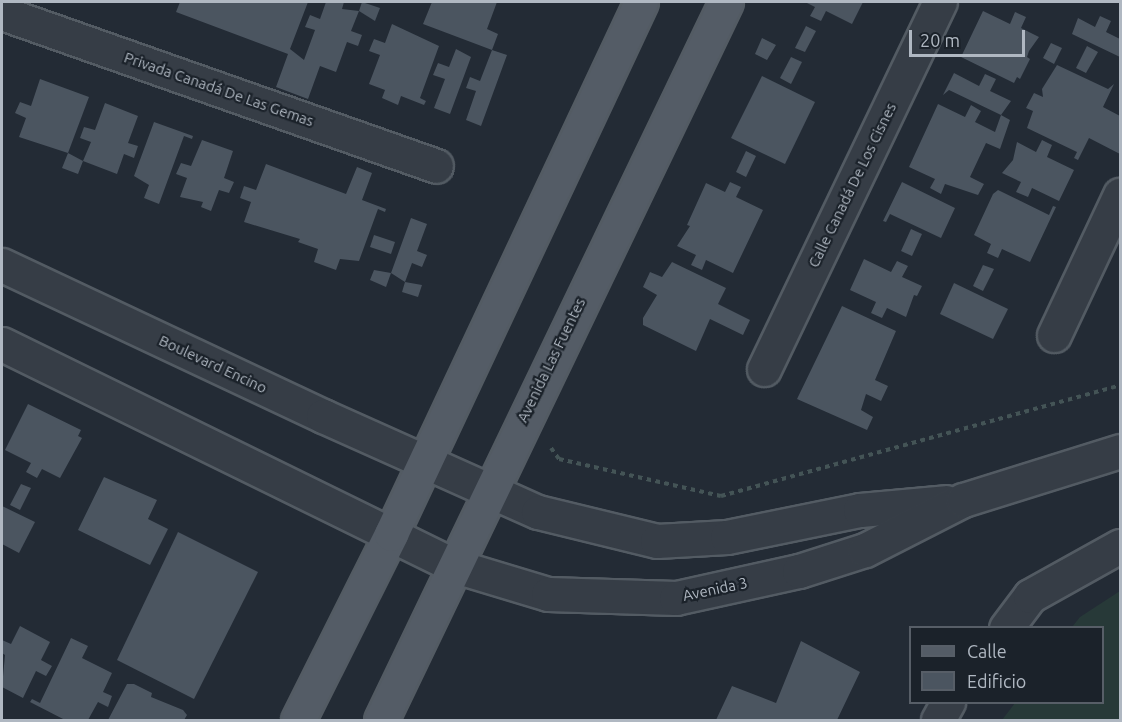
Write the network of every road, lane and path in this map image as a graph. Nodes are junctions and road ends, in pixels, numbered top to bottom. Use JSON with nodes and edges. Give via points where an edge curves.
{"nodes":[{"id":1,"x":641,"y":2,"type":"edge"},
{"id":2,"x":726,"y":2,"type":"edge"},
{"id":3,"x":940,"y":2,"type":"edge"},
{"id":4,"x":2,"y":13,"type":"edge"},
{"id":5,"x":436,"y":166,"type":"dead end"},
{"id":6,"x":1120,"y":195,"type":"edge"},
{"id":7,"x":2,"y":265,"type":"edge"},
{"id":8,"x":1054,"y":335,"type":"dead end"},
{"id":9,"x":2,"y":344,"type":"edge"},
{"id":10,"x":764,"y":369,"type":"dead end"},
{"id":11,"x":1120,"y":451,"type":"edge"},
{"id":12,"x":425,"y":462,"type":"junction"},
{"id":13,"x":488,"y":490,"type":"junction"},
{"id":14,"x":963,"y":500,"type":"junction"},
{"id":15,"x":391,"y":534,"type":"junction"},
{"id":16,"x":709,"y":538,"type":"junction"},
{"id":17,"x":1120,"y":546,"type":"edge"},
{"id":18,"x":455,"y":566,"type":"junction"},
{"id":19,"x":715,"y":589,"type":"junction"},
{"id":20,"x":1007,"y":626,"type":"edge"},
{"id":21,"x":947,"y":704,"type":"edge"},
{"id":22,"x":298,"y":720,"type":"edge"},
{"id":23,"x":381,"y":720,"type":"edge"},
{"id":24,"x":939,"y":720,"type":"edge"}],
"edges":[{"from":1,"to":12,"type":"main road"},
{"from":2,"to":13,"type":"main road","name":"Avenida Las Fuentes"},
{"from":3,"to":10,"type":"street","name":"Calle Canadá De Los Cisnes"},
{"from":4,"to":5,"type":"street","name":"Privada Canadá De Las Gemas"},
{"from":6,"to":8,"type":"street"},
{"from":7,"to":12,"type":"street","name":"Boulevard Encino"},
{"from":9,"to":15,"type":"street"},
{"from":11,"to":14,"type":"street","name":"Avenida 3"},
{"from":12,"to":13,"type":"street","name":"Avenida 3"},
{"from":12,"to":15,"type":"main road"},
{"from":13,"to":16,"type":"street","name":"Avenida 3","via":[[538,512],[657,541]]},
{"from":13,"to":18,"type":"main road","name":"Avenida Las Fuentes"},
{"from":14,"to":16,"type":"street","name":"Avenida 3","via":[[860,510]]},
{"from":14,"to":19,"type":"street","name":"Avenida 3","via":[[865,550],[799,572]]},
{"from":15,"to":18,"type":"street","name":"Avenida 3"},
{"from":15,"to":22,"type":"main road"},
{"from":16,"to":19,"type":"street"},
{"from":17,"to":20,"type":"street","via":[[1030,596]]},
{"from":18,"to":19,"type":"street","name":"Avenida 3","via":[[548,594],[676,598]]},
{"from":18,"to":23,"type":"main road","name":"Avenida Las Fuentes"},
{"from":21,"to":24,"type":"street"}]}
